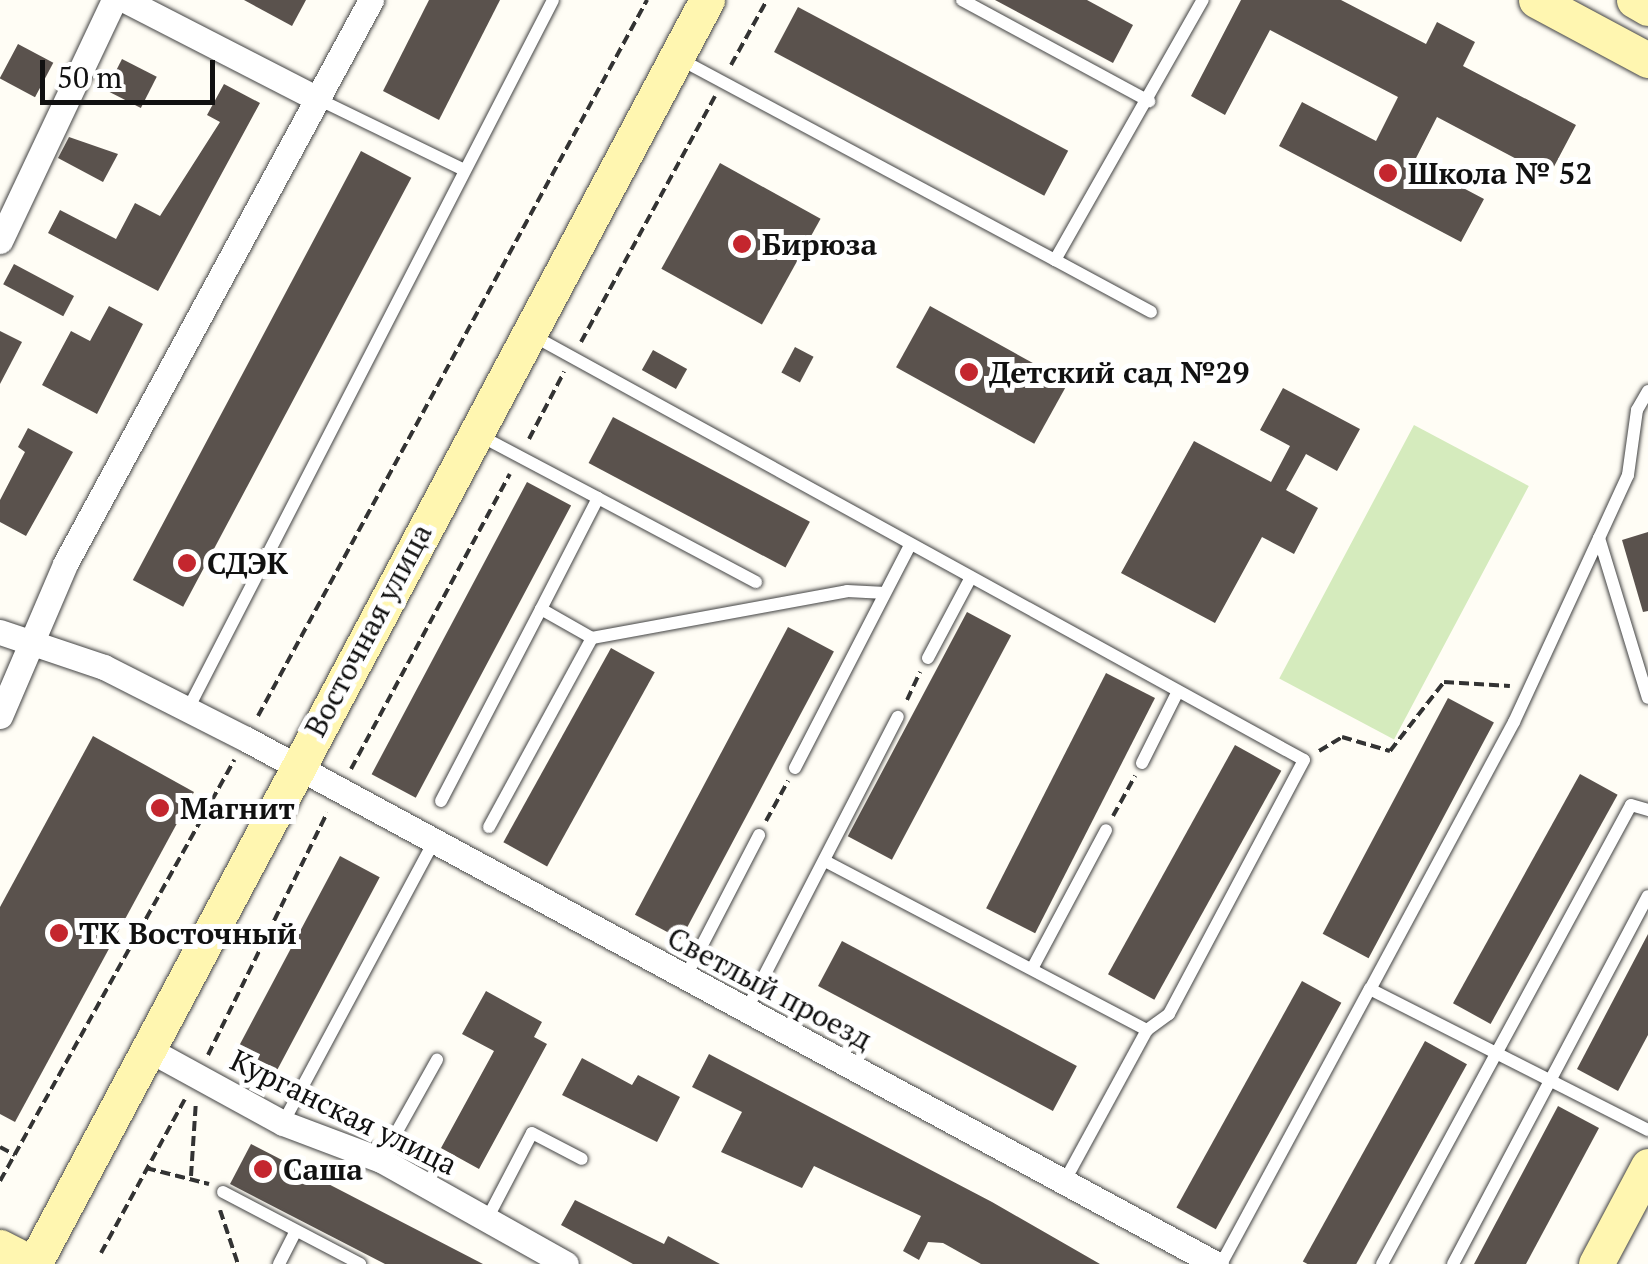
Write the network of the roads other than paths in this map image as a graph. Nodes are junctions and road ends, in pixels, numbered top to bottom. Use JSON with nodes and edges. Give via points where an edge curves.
{"nodes":[{"id":1,"x":114,"y":0,"type":"edge"},
{"id":2,"x":125,"y":0,"type":"edge"},
{"id":3,"x":371,"y":0,"type":"edge"},
{"id":4,"x":553,"y":0,"type":"edge"},
{"id":5,"x":707,"y":0,"type":"edge"},
{"id":6,"x":962,"y":0,"type":"edge"},
{"id":7,"x":1203,"y":0,"type":"edge"},
{"id":8,"x":1536,"y":0,"type":"edge"},
{"id":9,"x":1634,"y":0,"type":"edge"},
{"id":10,"x":1648,"y":8,"type":"edge"},
{"id":11,"x":676,"y":57,"type":"junction"},
{"id":12,"x":1648,"y":60,"type":"edge"},
{"id":13,"x":318,"y":99,"type":"junction"},
{"id":14,"x":1149,"y":100,"type":"junction"},
{"id":15,"x":462,"y":169,"type":"junction"},
{"id":16,"x":0,"y":241,"type":"edge"},
{"id":17,"x":1055,"y":260,"type":"junction"},
{"id":18,"x":1151,"y":312,"type":"dead end"},
{"id":19,"x":528,"y":333,"type":"junction"},
{"id":20,"x":1648,"y":390,"type":"edge"},
{"id":21,"x":473,"y":432,"type":"junction"},
{"id":22,"x":598,"y":498,"type":"junction"},
{"id":23,"x":1600,"y":538,"type":"junction"},
{"id":24,"x":909,"y":547,"type":"junction"},
{"id":25,"x":970,"y":580,"type":"junction"},
{"id":26,"x":756,"y":582,"type":"dead end"},
{"id":27,"x":881,"y":593,"type":"junction"},
{"id":28,"x":541,"y":609,"type":"junction"},
{"id":29,"x":0,"y":632,"type":"edge"},
{"id":30,"x":592,"y":638,"type":"junction"},
{"id":31,"x":34,"y":644,"type":"junction"},
{"id":32,"x":928,"y":658,"type":"road end"},
{"id":33,"x":1177,"y":693,"type":"junction"},
{"id":34,"x":1648,"y":698,"type":"edge"},
{"id":35,"x":188,"y":709,"type":"junction"},
{"id":36,"x":0,"y":716,"type":"edge"},
{"id":37,"x":898,"y":717,"type":"road end"},
{"id":38,"x":1142,"y":763,"type":"road end"},
{"id":39,"x":295,"y":767,"type":"junction"},
{"id":40,"x":795,"y":768,"type":"road end"},
{"id":41,"x":441,"y":801,"type":"dead end"},
{"id":42,"x":1648,"y":810,"type":"edge"},
{"id":43,"x":489,"y":827,"type":"dead end"},
{"id":44,"x":1106,"y":830,"type":"road end"},
{"id":45,"x":759,"y":834,"type":"road end"},
{"id":46,"x":432,"y":843,"type":"junction"},
{"id":47,"x":825,"y":860,"type":"junction"},
{"id":48,"x":1648,"y":896,"type":"edge"},
{"id":49,"x":1033,"y":967,"type":"junction"},
{"id":50,"x":685,"y":978,"type":"junction"},
{"id":51,"x":1370,"y":989,"type":"junction"},
{"id":52,"x":746,"y":1012,"type":"junction"},
{"id":53,"x":1147,"y":1030,"type":"junction"},
{"id":54,"x":146,"y":1048,"type":"junction"},
{"id":55,"x":1497,"y":1053,"type":"junction"},
{"id":56,"x":438,"y":1060,"type":"dead end"},
{"id":57,"x":1552,"y":1081,"type":"junction"},
{"id":58,"x":283,"y":1123,"type":"junction"},
{"id":59,"x":1648,"y":1130,"type":"edge"},
{"id":60,"x":582,"y":1158,"type":"dead end"},
{"id":61,"x":381,"y":1160,"type":"junction"},
{"id":62,"x":1648,"y":1166,"type":"edge"},
{"id":63,"x":1064,"y":1182,"type":"junction"},
{"id":64,"x":220,"y":1197,"type":"road end"},
{"id":65,"x":486,"y":1221,"type":"junction"},
{"id":66,"x":296,"y":1231,"type":"junction"},
{"id":67,"x":0,"y":1247,"type":"edge"},
{"id":68,"x":1604,"y":1261,"type":"edge"},
{"id":69,"x":33,"y":1264,"type":"edge"},
{"id":70,"x":279,"y":1264,"type":"edge"},
{"id":71,"x":360,"y":1264,"type":"edge"},
{"id":72,"x":566,"y":1264,"type":"edge"},
{"id":73,"x":1218,"y":1264,"type":"edge"},
{"id":74,"x":1382,"y":1264,"type":"edge"},
{"id":75,"x":1453,"y":1264,"type":"edge"}],
"edges":[{"from":1,"to":16,"type":"street"},
{"from":2,"to":13,"type":"street"},
{"from":3,"to":13,"type":"street"},
{"from":4,"to":15,"type":"lane"},
{"from":5,"to":11,"type":"main road","name":"Восточная улица"},
{"from":6,"to":14,"type":"lane"},
{"from":7,"to":14,"type":"lane"},
{"from":8,"to":12,"type":"main road"},
{"from":9,"to":10,"type":"main road"},
{"from":11,"to":17,"type":"lane"},
{"from":11,"to":19,"type":"main road","name":"Восточная улица"},
{"from":13,"to":15,"type":"lane"},
{"from":13,"to":31,"type":"street","via":[[65,564]]},
{"from":14,"to":17,"type":"lane"},
{"from":15,"to":35,"type":"lane"},
{"from":17,"to":18,"type":"lane"},
{"from":19,"to":21,"type":"main road","name":"Восточная улица"},
{"from":19,"to":24,"type":"lane"},
{"from":20,"to":23,"type":"lane","via":[[1637,410],[1628,475]]},
{"from":21,"to":22,"type":"lane"},
{"from":21,"to":39,"type":"main road","name":"Восточная улица"},
{"from":22,"to":26,"type":"lane"},
{"from":22,"to":28,"type":"lane"},
{"from":23,"to":34,"type":"lane"},
{"from":23,"to":51,"type":"lane","via":[[1530,687]]},
{"from":24,"to":25,"type":"lane"},
{"from":24,"to":27,"type":"lane"},
{"from":25,"to":32,"type":"lane"},
{"from":25,"to":33,"type":"lane"},
{"from":27,"to":30,"type":"lane","via":[[847,591]]},
{"from":27,"to":40,"type":"lane","via":[[848,674]]},
{"from":28,"to":30,"type":"lane"},
{"from":28,"to":41,"type":"lane"},
{"from":29,"to":31,"type":"street","name":"Светлый проезд"},
{"from":30,"to":43,"type":"lane"},
{"from":31,"to":35,"type":"street","name":"Светлый проезд"},
{"from":31,"to":36,"type":"street"},
{"from":33,"to":38,"type":"lane"},
{"from":33,"to":53,"type":"lane","via":[[1304,760],[1169,1014]]},
{"from":35,"to":39,"type":"street","name":"Светлый проезд"},
{"from":37,"to":47,"type":"lane"},
{"from":39,"to":46,"type":"street","name":"Светлый проезд"},
{"from":39,"to":54,"type":"main road","name":"Восточная улица"},
{"from":42,"to":55,"type":"lane","via":[[1632,805]]},
{"from":44,"to":49,"type":"lane"},
{"from":45,"to":50,"type":"lane"},
{"from":46,"to":50,"type":"street","name":"Светлый проезд"},
{"from":46,"to":58,"type":"lane"},
{"from":47,"to":49,"type":"lane"},
{"from":47,"to":52,"type":"lane"},
{"from":48,"to":57,"type":"lane"},
{"from":49,"to":53,"type":"lane"},
{"from":50,"to":52,"type":"street","name":"Светлый проезд"},
{"from":51,"to":55,"type":"lane"},
{"from":51,"to":73,"type":"lane"},
{"from":52,"to":63,"type":"street","name":"Светлый проезд"},
{"from":53,"to":63,"type":"lane"},
{"from":54,"to":58,"type":"street","name":"Курганская улица"},
{"from":54,"to":69,"type":"main road","name":"Восточная улица"},
{"from":55,"to":57,"type":"lane"},
{"from":55,"to":74,"type":"lane"},
{"from":56,"to":61,"type":"lane"},
{"from":57,"to":59,"type":"lane"},
{"from":57,"to":75,"type":"lane"},
{"from":58,"to":61,"type":"street","name":"Курганская улица"},
{"from":60,"to":65,"type":"lane","via":[[532,1133]]},
{"from":61,"to":65,"type":"street","name":"Курганская улица"},
{"from":62,"to":68,"type":"main road"},
{"from":63,"to":73,"type":"street","name":"Светлый проезд"},
{"from":64,"to":66,"type":"lane"},
{"from":65,"to":72,"type":"street","name":"Курганская улица"},
{"from":66,"to":70,"type":"lane"},
{"from":66,"to":71,"type":"lane"},
{"from":67,"to":69,"type":"main road"}]}
